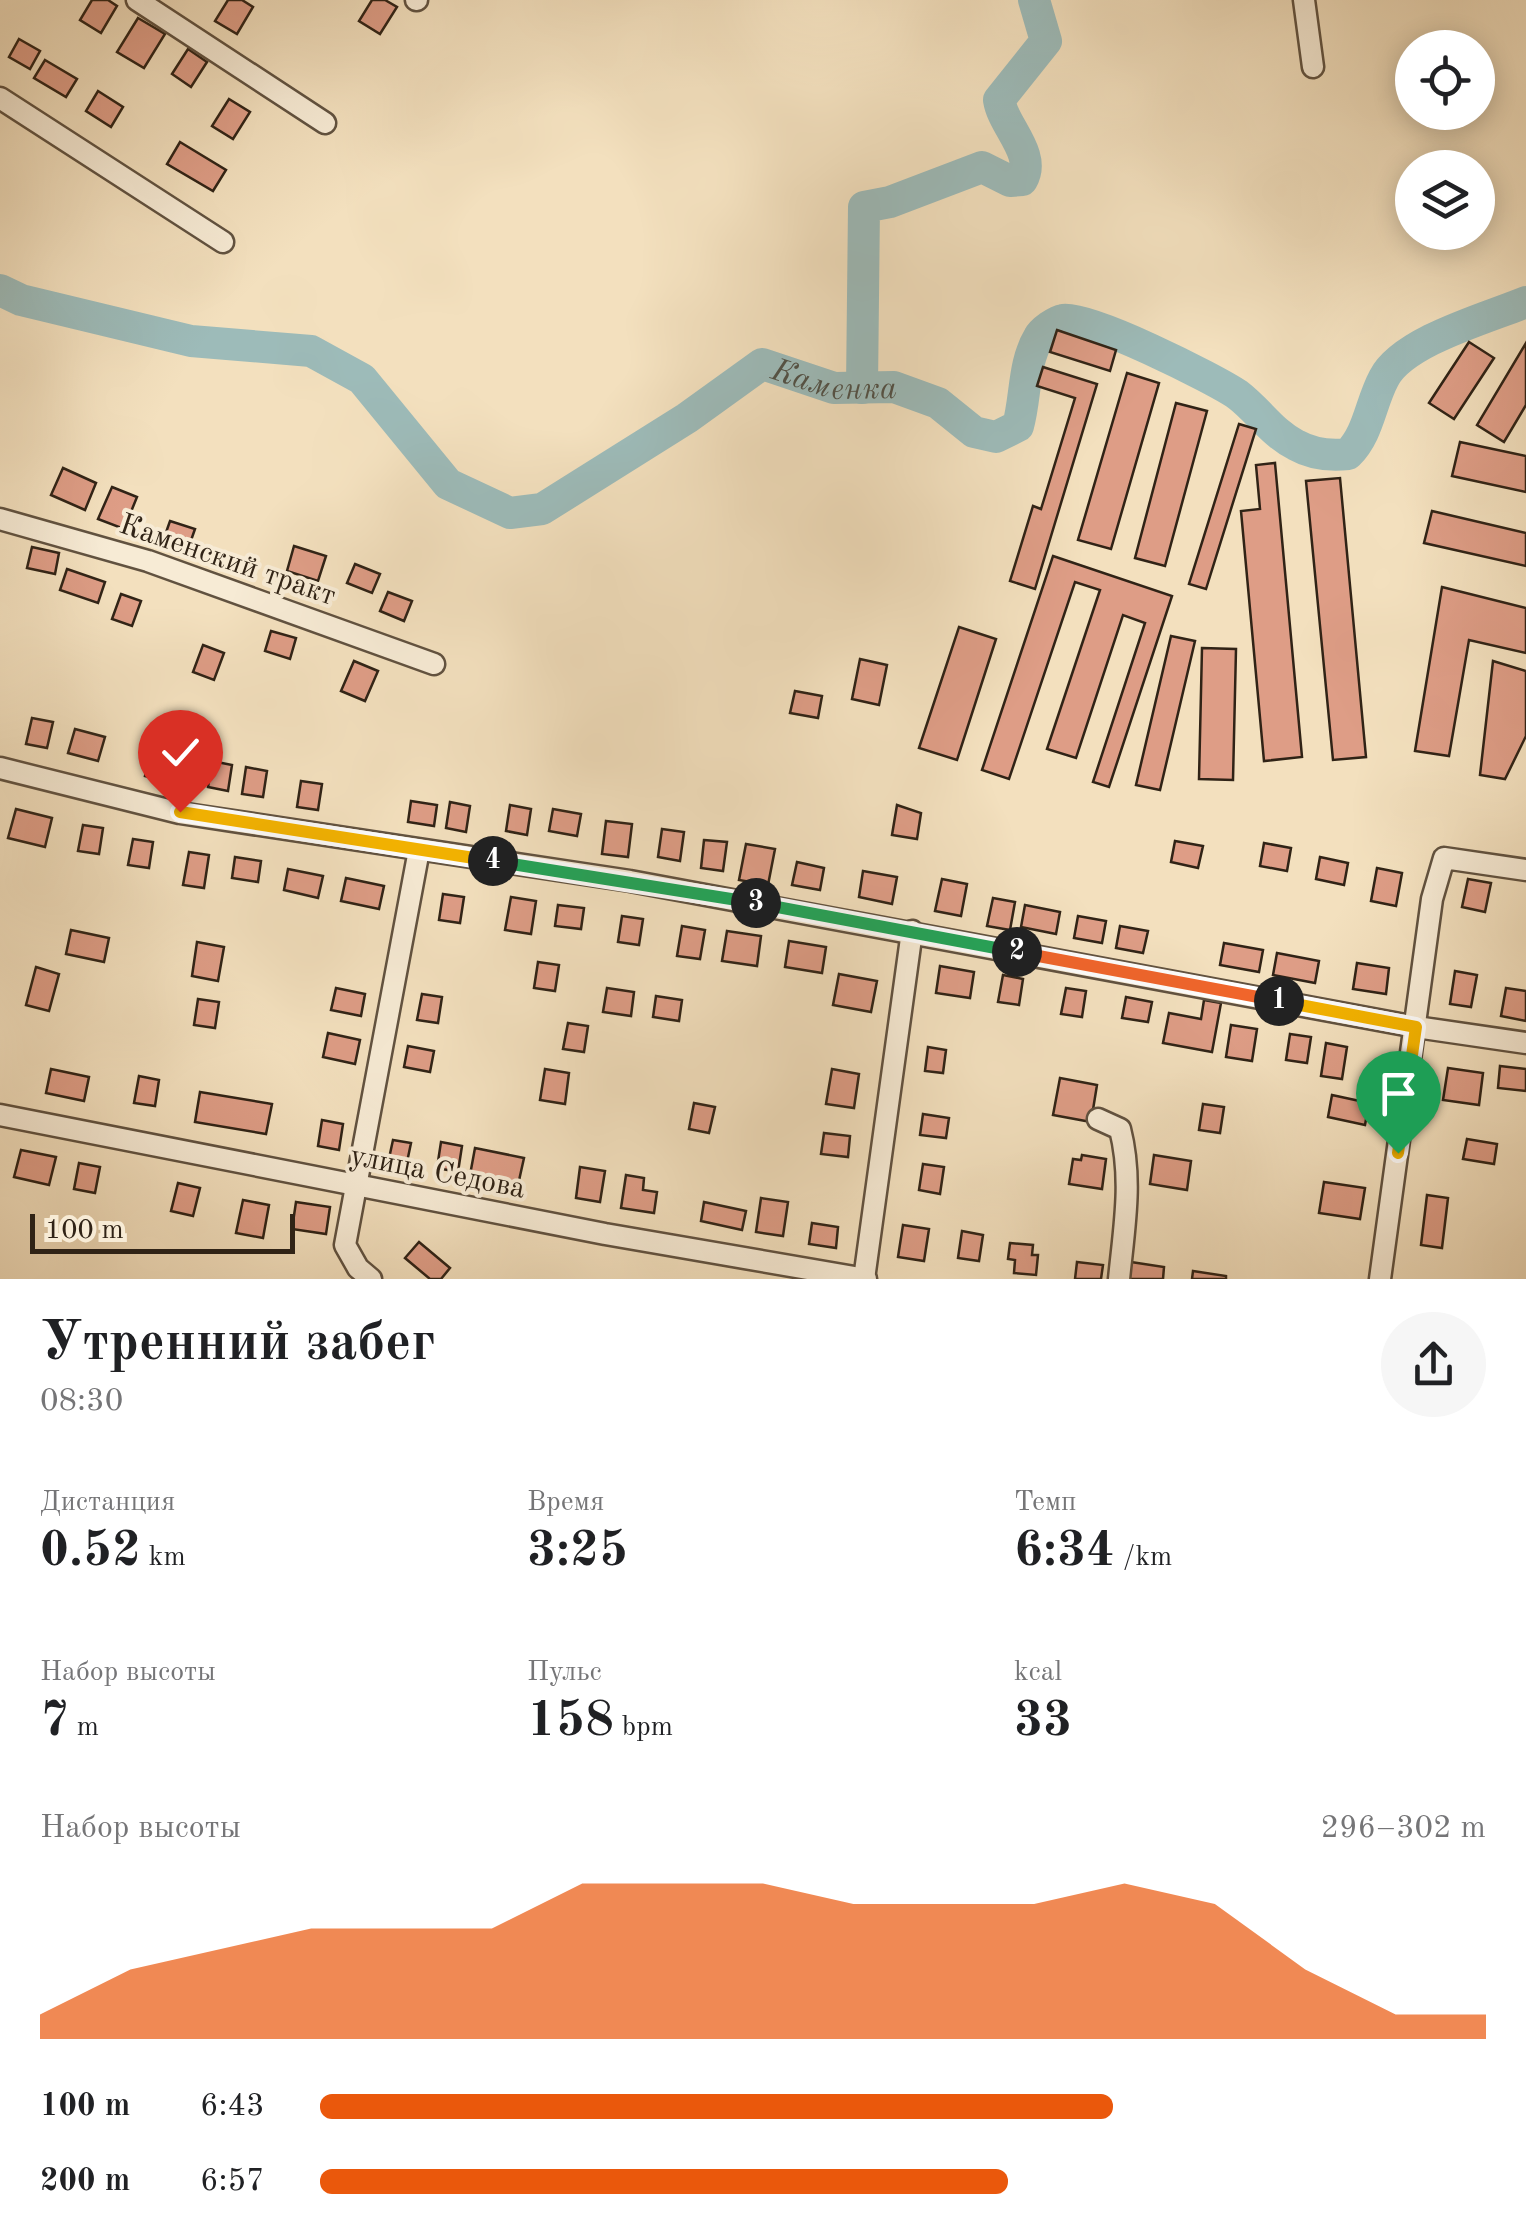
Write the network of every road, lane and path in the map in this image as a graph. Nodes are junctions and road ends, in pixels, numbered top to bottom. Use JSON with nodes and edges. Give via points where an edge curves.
{"nodes":[{"id":1,"x":138,"y":0,"type":"edge"},
{"id":2,"x":1304,"y":0,"type":"edge"},
{"id":3,"x":1313,"y":66,"type":"dead end"},
{"id":4,"x":0,"y":98,"type":"edge"},
{"id":5,"x":325,"y":122,"type":"dead end"},
{"id":6,"x":223,"y":242,"type":"dead end"},
{"id":7,"x":0,"y":519,"type":"edge"},
{"id":8,"x":434,"y":664,"type":"dead end"},
{"id":9,"x":0,"y":768,"type":"edge"},
{"id":10,"x":419,"y":850,"type":"junction"},
{"id":11,"x":1526,"y":870,"type":"edge"},
{"id":12,"x":912,"y":932,"type":"junction"},
{"id":13,"x":1416,"y":1027,"type":"junction"},
{"id":14,"x":1526,"y":1043,"type":"edge"},
{"id":15,"x":0,"y":1115,"type":"edge"},
{"id":16,"x":1098,"y":1119,"type":"dead end"},
{"id":17,"x":354,"y":1185,"type":"junction"},
{"id":18,"x":371,"y":1279,"type":"edge"},
{"id":19,"x":865,"y":1279,"type":"edge"},
{"id":20,"x":1118,"y":1279,"type":"edge"},
{"id":21,"x":1380,"y":1279,"type":"edge"}],
"edges":[{"from":1,"to":5,"type":"street"},
{"from":2,"to":3,"type":"street"},
{"from":4,"to":6,"type":"street"},
{"from":7,"to":8,"type":"street","name":"Каменский тракт","via":[[148,561]]},
{"from":9,"to":10,"type":"street","via":[[180,812]]},
{"from":10,"to":12,"type":"street"},
{"from":10,"to":17,"type":"street"},
{"from":11,"to":13,"type":"street","via":[[1444,858],[1432,898]]},
{"from":12,"to":13,"type":"street"},
{"from":12,"to":19,"type":"street"},
{"from":13,"to":14,"type":"street"},
{"from":13,"to":21,"type":"street"},
{"from":15,"to":17,"type":"street","name":"улица Седова"},
{"from":16,"to":20,"type":"street","via":[[1120,1130],[1127,1156]]},
{"from":17,"to":18,"type":"street","via":[[345,1245]]},
{"from":17,"to":19,"type":"street","name":"улица Седова"}]}
